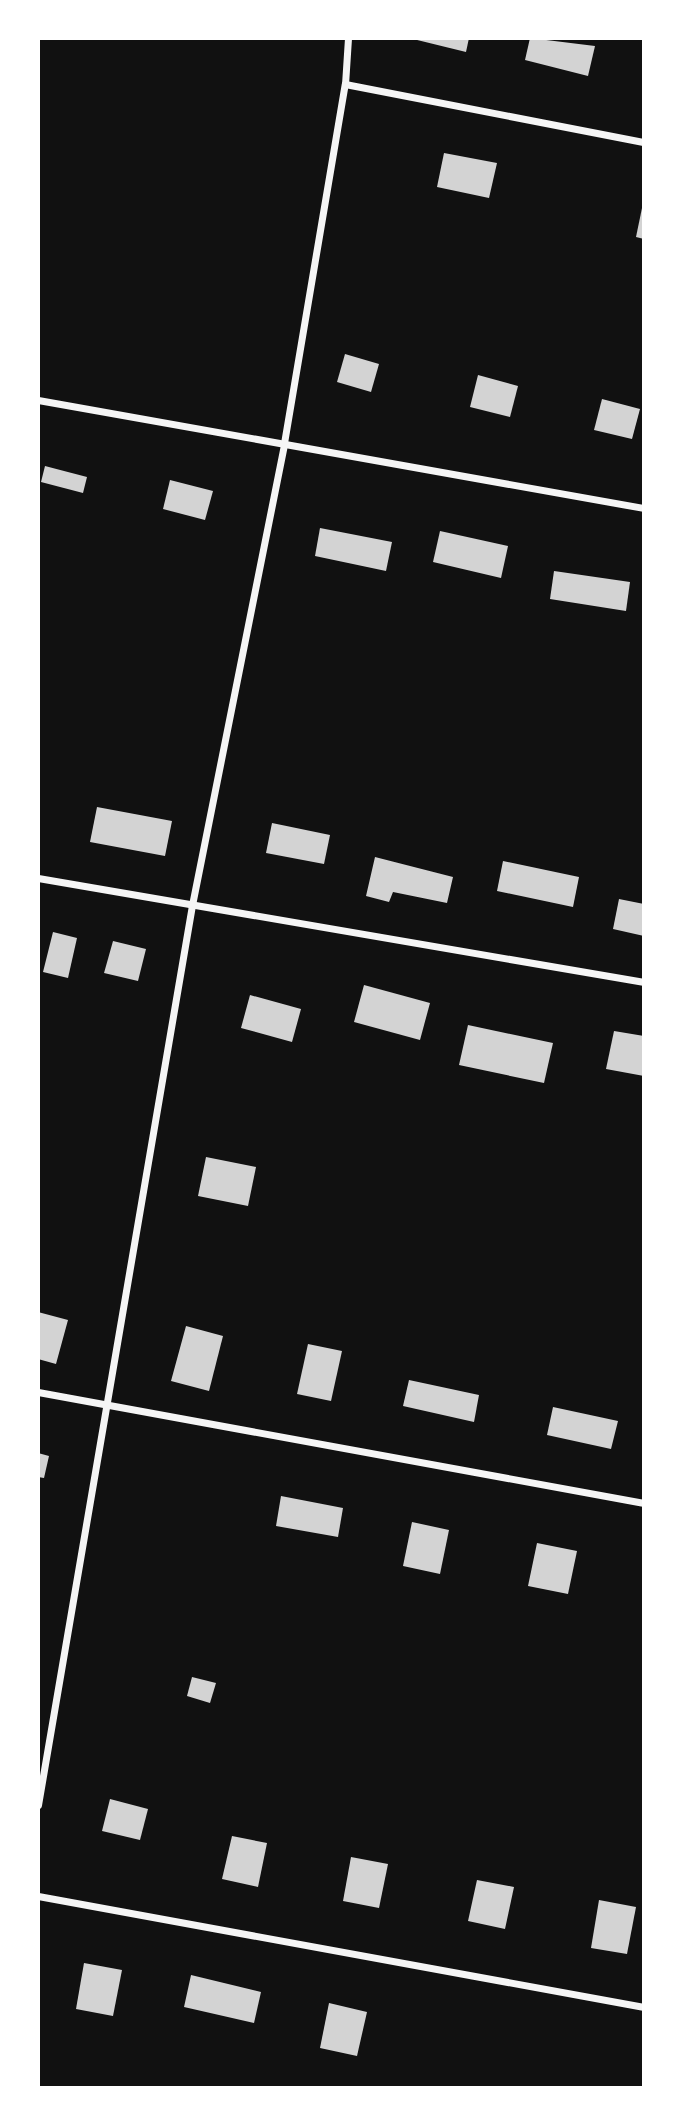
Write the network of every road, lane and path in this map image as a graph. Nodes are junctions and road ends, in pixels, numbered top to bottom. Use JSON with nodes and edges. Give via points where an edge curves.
{"nodes":[{"id":1,"x":348,"y":38,"type":"edge"},
{"id":2,"x":345,"y":84,"type":"junction"},
{"id":3,"x":643,"y":142,"type":"edge"},
{"id":4,"x":38,"y":400,"type":"edge"},
{"id":5,"x":284,"y":443,"type":"junction"},
{"id":6,"x":643,"y":508,"type":"edge"},
{"id":7,"x":38,"y":878,"type":"edge"},
{"id":8,"x":192,"y":905,"type":"junction"},
{"id":9,"x":643,"y":982,"type":"edge"},
{"id":10,"x":38,"y":1392,"type":"edge"},
{"id":11,"x":106,"y":1404,"type":"junction"},
{"id":12,"x":643,"y":1503,"type":"edge"},
{"id":13,"x":38,"y":1805,"type":"edge"},
{"id":14,"x":38,"y":1896,"type":"edge"},
{"id":15,"x":643,"y":2007,"type":"edge"}],
"edges":[{"from":1,"to":2,"type":"street"},
{"from":2,"to":3,"type":"street"},
{"from":2,"to":5,"type":"street"},
{"from":4,"to":5,"type":"street"},
{"from":5,"to":6,"type":"street"},
{"from":5,"to":8,"type":"street"},
{"from":7,"to":8,"type":"street"},
{"from":8,"to":9,"type":"street"},
{"from":8,"to":11,"type":"street"},
{"from":10,"to":11,"type":"street"},
{"from":11,"to":12,"type":"street"},
{"from":11,"to":13,"type":"street"},
{"from":14,"to":15,"type":"street"}]}
